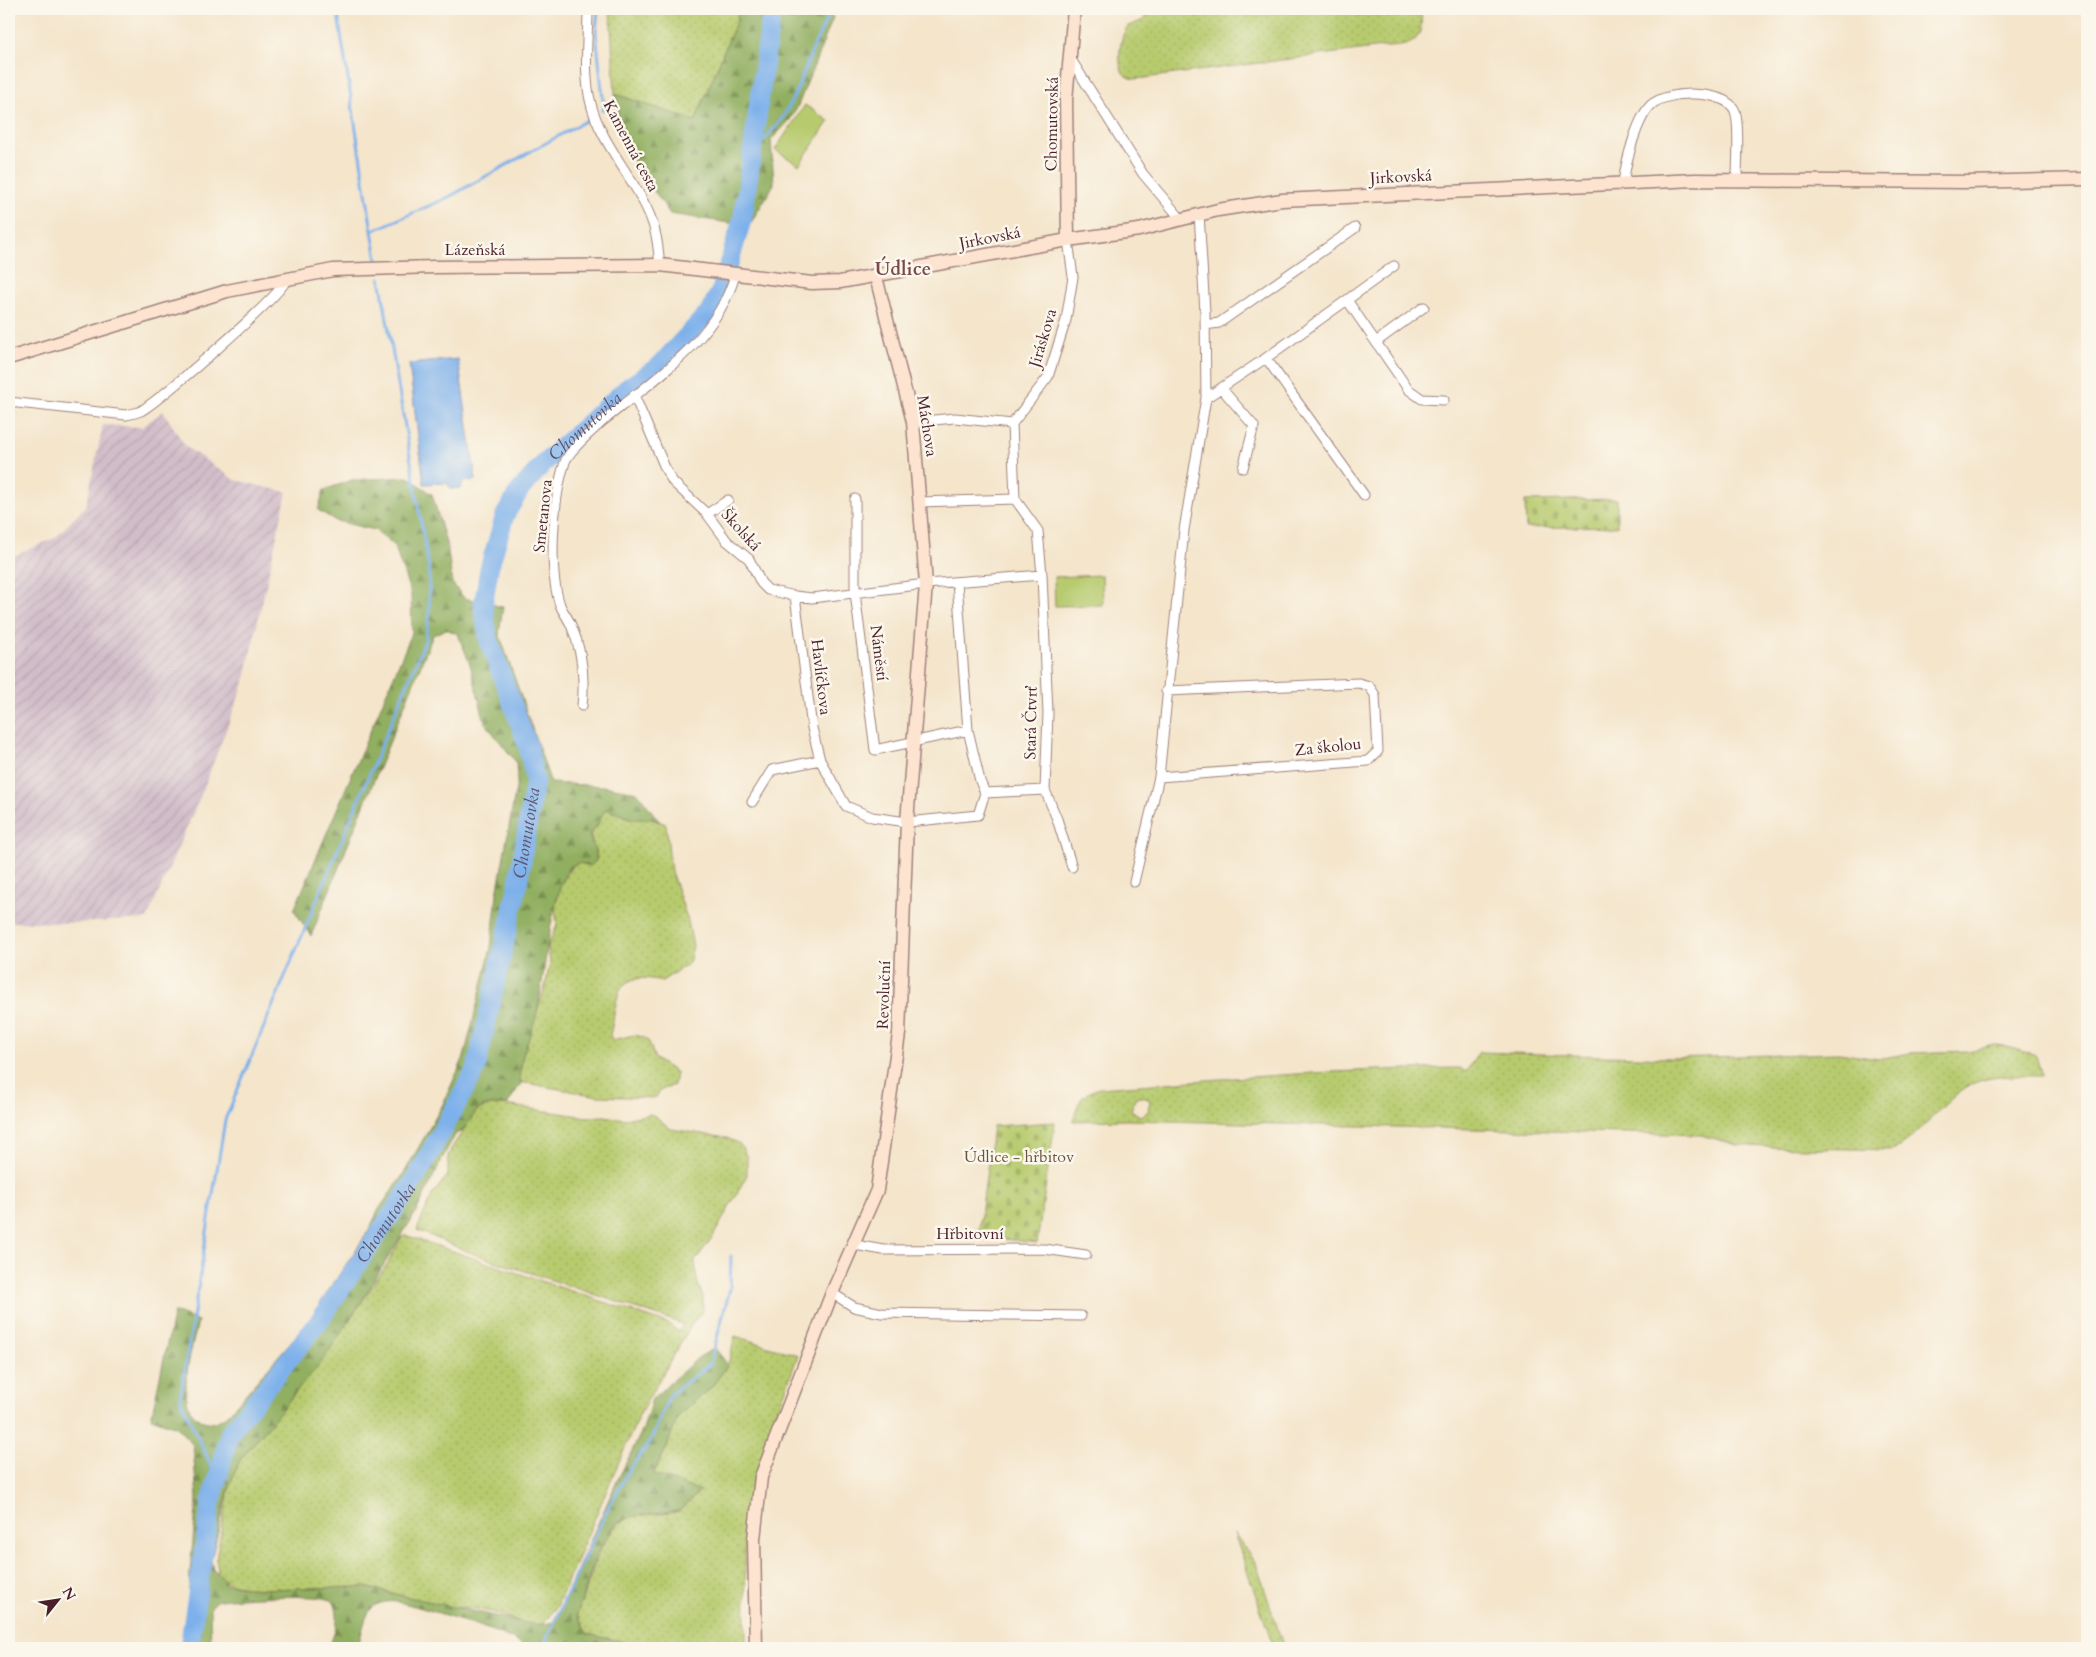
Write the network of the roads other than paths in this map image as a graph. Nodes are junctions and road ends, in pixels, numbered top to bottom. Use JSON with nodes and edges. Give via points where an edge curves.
{"nodes":[{"id":1,"x":588,"y":9,"type":"edge"},
{"id":2,"x":1074,"y":9,"type":"edge"},
{"id":3,"x":1070,"y":58,"type":"junction"},
{"id":4,"x":2087,"y":179,"type":"edge"},
{"id":5,"x":1737,"y":180,"type":"junction"},
{"id":6,"x":1623,"y":183,"type":"junction"},
{"id":7,"x":1199,"y":214,"type":"junction"},
{"id":8,"x":1181,"y":219,"type":"junction"},
{"id":9,"x":1355,"y":228,"type":"dead end"},
{"id":10,"x":1068,"y":240,"type":"junction"},
{"id":11,"x":660,"y":264,"type":"junction"},
{"id":12,"x":1394,"y":266,"type":"dead end"},
{"id":13,"x":728,"y":274,"type":"junction"},
{"id":14,"x":876,"y":277,"type":"junction"},
{"id":15,"x":286,"y":280,"type":"junction"},
{"id":16,"x":1347,"y":300,"type":"junction"},
{"id":17,"x":1424,"y":307,"type":"dead end"},
{"id":18,"x":1205,"y":325,"type":"junction"},
{"id":19,"x":1376,"y":342,"type":"junction"},
{"id":20,"x":9,"y":358,"type":"edge"},
{"id":21,"x":1266,"y":358,"type":"junction"},
{"id":22,"x":1222,"y":389,"type":"junction"},
{"id":23,"x":634,"y":396,"type":"junction"},
{"id":24,"x":1206,"y":398,"type":"junction"},
{"id":25,"x":1444,"y":400,"type":"dead end"},
{"id":26,"x":9,"y":402,"type":"edge"},
{"id":27,"x":913,"y":422,"type":"junction"},
{"id":28,"x":1012,"y":424,"type":"junction"},
{"id":29,"x":1243,"y":468,"type":"dead end"},
{"id":30,"x":1364,"y":495,"type":"dead end"},
{"id":31,"x":855,"y":499,"type":"dead end"},
{"id":32,"x":1015,"y":499,"type":"junction"},
{"id":33,"x":728,"y":500,"type":"dead end"},
{"id":34,"x":920,"y":502,"type":"junction"},
{"id":35,"x":707,"y":514,"type":"junction"},
{"id":36,"x":1042,"y":575,"type":"junction"},
{"id":37,"x":957,"y":582,"type":"junction"},
{"id":38,"x":926,"y":584,"type":"junction"},
{"id":39,"x":855,"y":593,"type":"junction"},
{"id":40,"x":795,"y":596,"type":"junction"},
{"id":41,"x":1166,"y":691,"type":"junction"},
{"id":42,"x":582,"y":706,"type":"dead end"},
{"id":43,"x":968,"y":730,"type":"junction"},
{"id":44,"x":914,"y":740,"type":"junction"},
{"id":45,"x":820,"y":760,"type":"junction"},
{"id":46,"x":1159,"y":777,"type":"junction"},
{"id":47,"x":1045,"y":790,"type":"junction"},
{"id":48,"x":985,"y":793,"type":"junction"},
{"id":49,"x":752,"y":802,"type":"dead end"},
{"id":50,"x":907,"y":822,"type":"junction"},
{"id":51,"x":1072,"y":867,"type":"dead end"},
{"id":52,"x":1134,"y":882,"type":"dead end"},
{"id":53,"x":855,"y":1245,"type":"junction"},
{"id":54,"x":1086,"y":1255,"type":"dead end"},
{"id":55,"x":832,"y":1293,"type":"junction"},
{"id":56,"x":1081,"y":1316,"type":"dead end"},
{"id":57,"x":756,"y":1648,"type":"edge"}],
"edges":[{"from":1,"to":11,"type":"street","name":"Kamenná cesta","via":[[587,68],[591,105],[620,165],[650,214],[658,239]]},
{"from":2,"to":3,"type":"street","name":"Chomutovská"},
{"from":3,"to":8,"type":"street","via":[[1143,174]]},
{"from":3,"to":10,"type":"street","name":"Chomutovská","via":[[1066,100]]},
{"from":4,"to":5,"type":"street","name":"Jirkovská","via":[[1968,182]]},
{"from":5,"to":6,"type":"street","name":"Jirkovská"},
{"from":5,"to":6,"type":"street","via":[[1733,107],[1719,96],[1672,96],[1655,101],[1646,112],[1629,151]]},
{"from":6,"to":7,"type":"street","name":"Jirkovská","via":[[1282,200]]},
{"from":7,"to":8,"type":"street","name":"Jirkovská"},
{"from":7,"to":18,"type":"street"},
{"from":8,"to":10,"type":"street","name":"Jirkovská","via":[[1140,230]]},
{"from":9,"to":18,"type":"street","via":[[1219,323]]},
{"from":10,"to":14,"type":"street","name":"Jirkovská"},
{"from":10,"to":28,"type":"street","name":"Jiráskova","via":[[1073,277],[1066,320],[1048,376]]},
{"from":11,"to":13,"type":"street","name":"Lázeňská"},
{"from":11,"to":15,"type":"street","name":"Lázeňská","via":[[342,270]]},
{"from":12,"to":16,"type":"street"},
{"from":13,"to":14,"type":"street","name":"Lázeňská","via":[[812,283]]},
{"from":13,"to":23,"type":"street","name":"Smetanova","via":[[730,295],[712,323],[689,349]]},
{"from":14,"to":27,"type":"street","name":"Máchova"},
{"from":15,"to":20,"type":"street","name":"Lázeňská","via":[[226,292]]},
{"from":15,"to":26,"type":"street","via":[[283,287],[172,388],[139,412],[126,415]]},
{"from":16,"to":19,"type":"street"},
{"from":16,"to":21,"type":"street"},
{"from":17,"to":19,"type":"street"},
{"from":18,"to":24,"type":"street"},
{"from":19,"to":25,"type":"street","via":[[1408,389],[1422,399]]},
{"from":21,"to":22,"type":"street"},
{"from":21,"to":30,"type":"street"},
{"from":22,"to":24,"type":"street"},
{"from":22,"to":29,"type":"street","via":[[1254,426]]},
{"from":23,"to":35,"type":"street","via":[[673,482]]},
{"from":23,"to":42,"type":"street","name":"Smetanova","via":[[590,432],[565,461],[558,499],[552,553],[554,578],[560,606],[571,624],[578,646],[584,686]]},
{"from":24,"to":41,"type":"street","via":[[1184,530]]},
{"from":27,"to":28,"type":"street","via":[[956,418]]},
{"from":27,"to":34,"type":"street","name":"Máchova"},
{"from":28,"to":32,"type":"street"},
{"from":31,"to":39,"type":"street"},
{"from":32,"to":34,"type":"street"},
{"from":32,"to":36,"type":"street","name":"Stará Čtvrť","via":[[1038,531]]},
{"from":33,"to":35,"type":"street","name":"Školská"},
{"from":34,"to":38,"type":"street","name":"Máchova"},
{"from":35,"to":40,"type":"street","name":"Školská","via":[[727,542],[749,559],[768,590]]},
{"from":36,"to":37,"type":"street"},
{"from":36,"to":47,"type":"street","name":"Stará Čtvrť","via":[[1048,713]]},
{"from":37,"to":38,"type":"street"},
{"from":37,"to":43,"type":"street"},
{"from":38,"to":39,"type":"street"},
{"from":38,"to":44,"type":"street"},
{"from":39,"to":40,"type":"street","name":"Školská","via":[[812,598]]},
{"from":39,"to":44,"type":"street","name":"Náměstí","via":[[875,750]]},
{"from":40,"to":45,"type":"street","name":"Havlíčkova","via":[[812,728]]},
{"from":41,"to":46,"type":"street"},
{"from":41,"to":46,"type":"street","name":"Za školou","via":[[1359,683],[1369,686],[1375,695],[1378,751],[1368,760]]},
{"from":43,"to":44,"type":"street","name":"Náměstí"},
{"from":43,"to":48,"type":"street"},
{"from":44,"to":50,"type":"street","name":"Revoluční"},
{"from":45,"to":49,"type":"street","via":[[772,770]]},
{"from":45,"to":50,"type":"street","name":"Havlíčkova","via":[[846,806],[872,817]]},
{"from":46,"to":52,"type":"street"},
{"from":47,"to":48,"type":"street"},
{"from":47,"to":51,"type":"street","name":"Stará Čtvrť"},
{"from":48,"to":50,"type":"street","name":"Havlíčkova","via":[[978,815]]},
{"from":50,"to":53,"type":"street","name":"Revoluční","via":[[899,1034],[877,1190]]},
{"from":53,"to":54,"type":"street","name":"Hřbitovní","via":[[883,1250],[1044,1249]]},
{"from":53,"to":55,"type":"street","name":"Revoluční"},
{"from":55,"to":56,"type":"street","via":[[854,1307],[882,1313]]},
{"from":55,"to":57,"type":"street","name":"Revoluční","via":[[761,1477],[754,1539]]}]}
